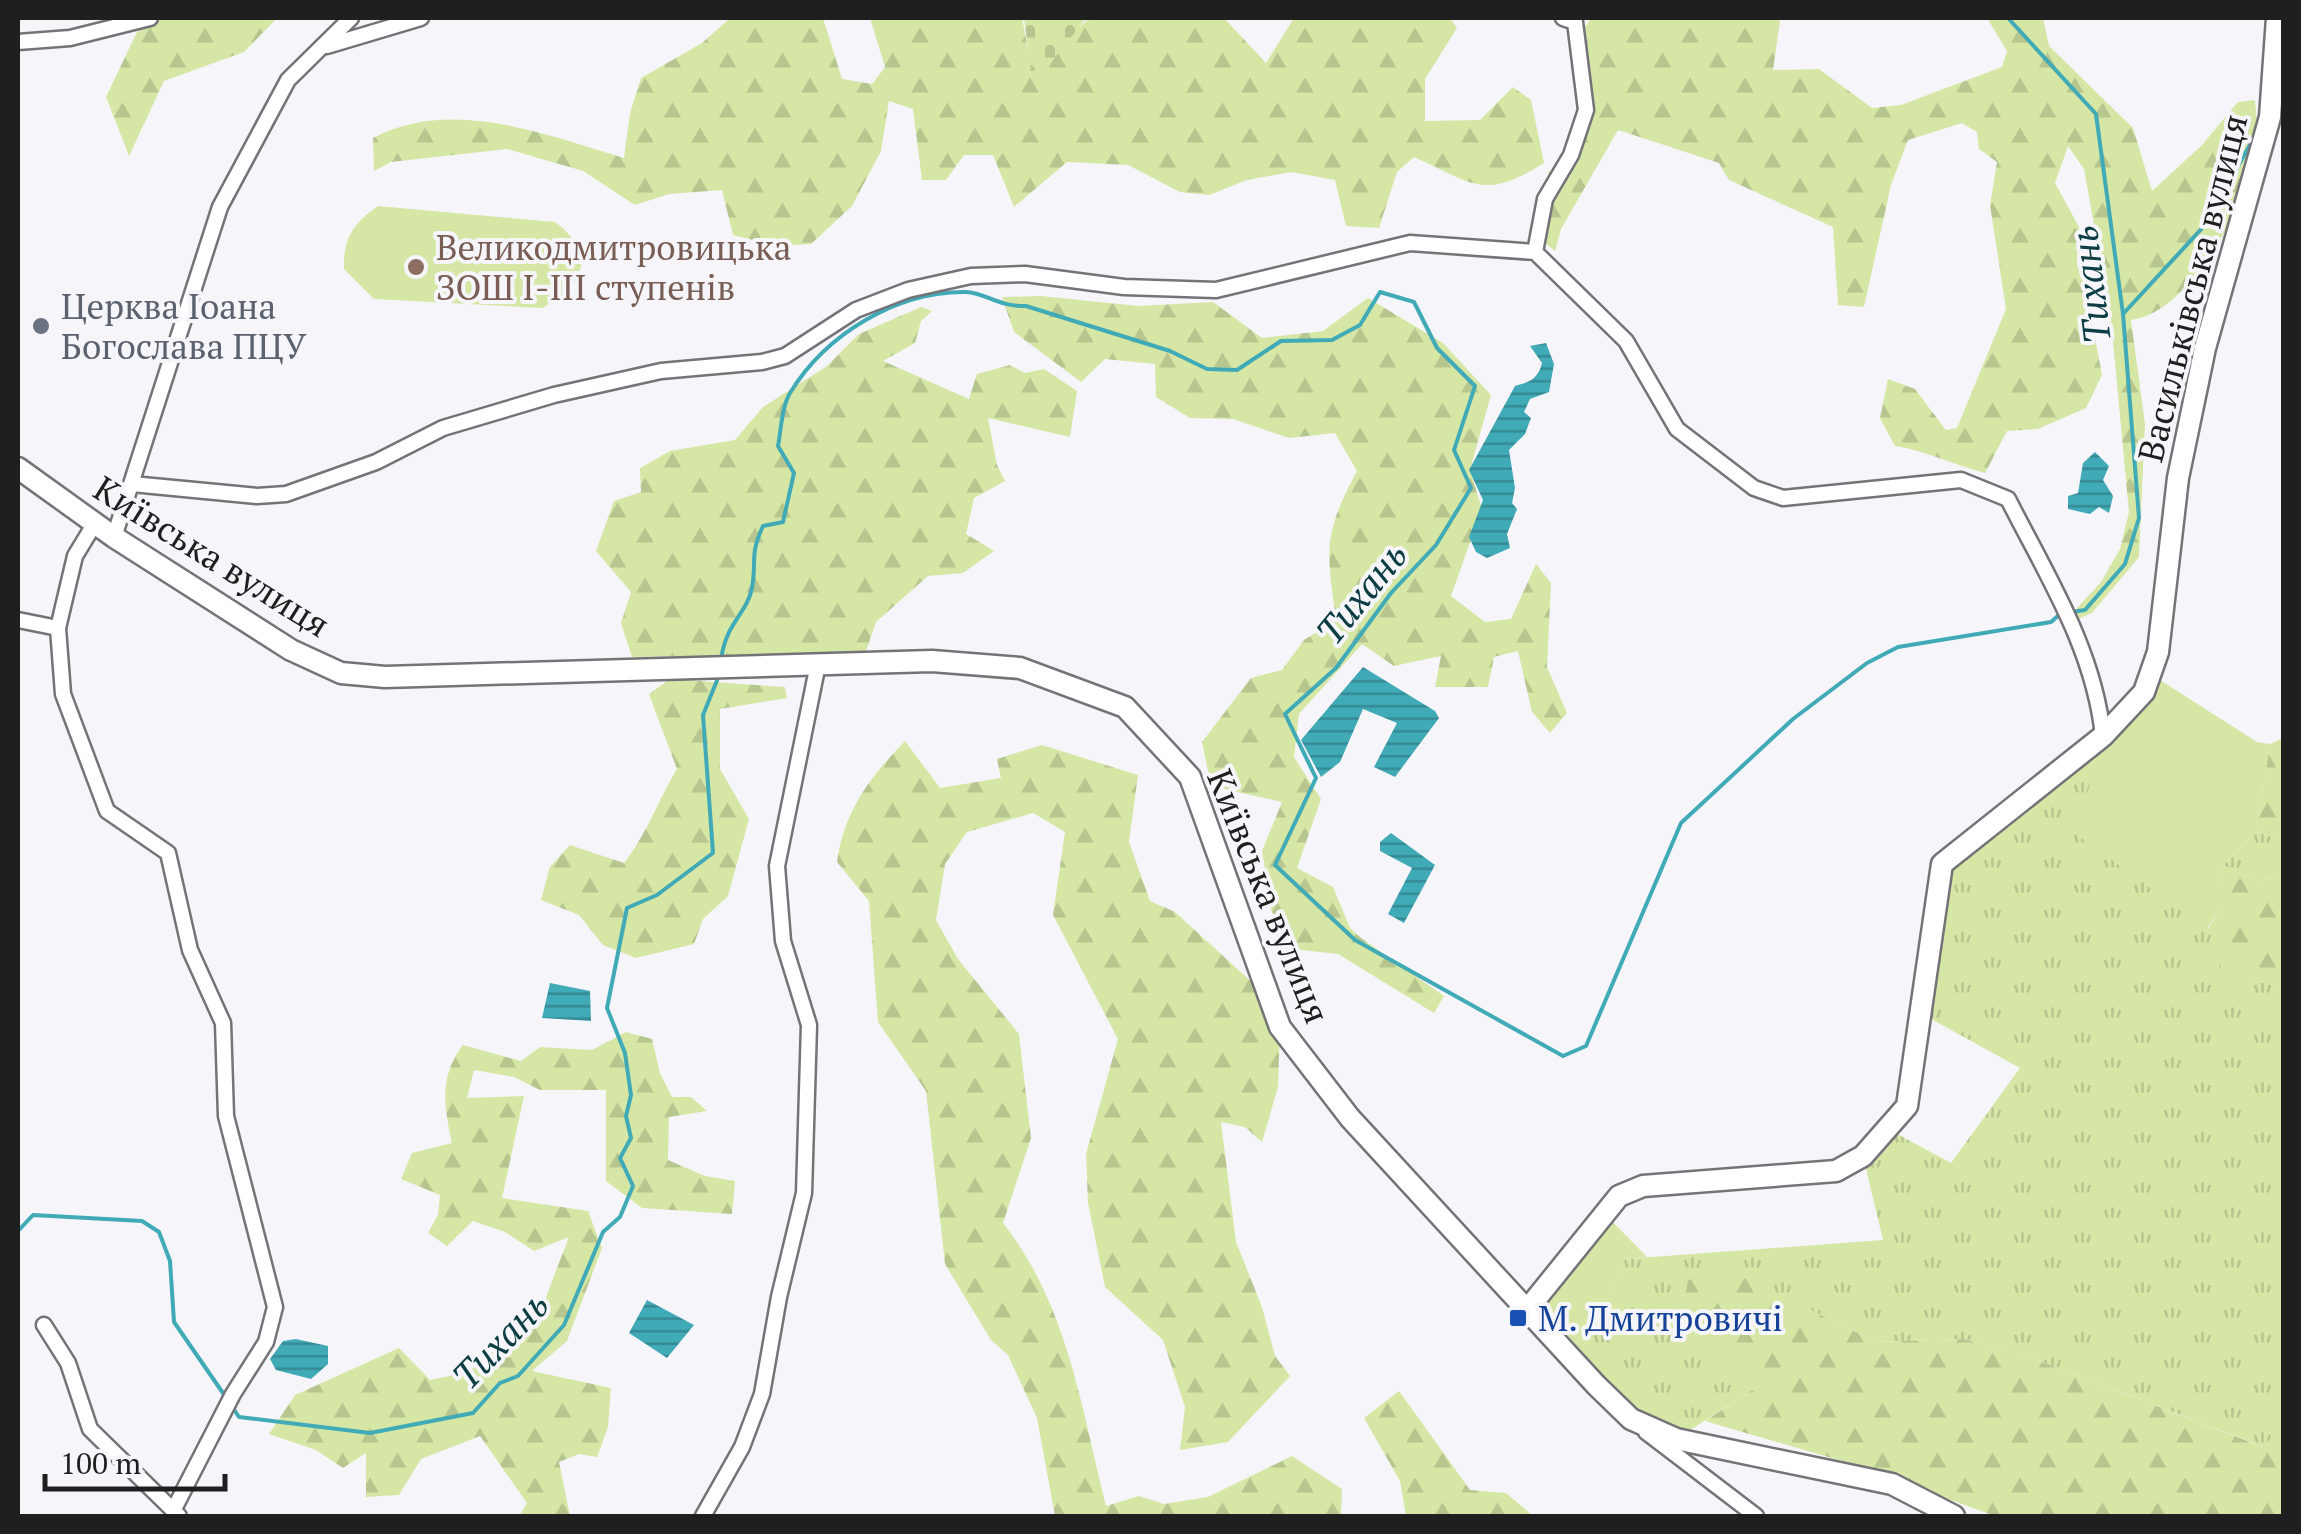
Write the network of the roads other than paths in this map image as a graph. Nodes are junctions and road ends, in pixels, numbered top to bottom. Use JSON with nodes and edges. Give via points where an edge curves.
{"nodes":[{"id":1,"x":150,"y":18,"type":"edge"},
{"id":2,"x":351,"y":18,"type":"edge"},
{"id":3,"x":422,"y":18,"type":"edge"},
{"id":4,"x":2277,"y":18,"type":"edge"},
{"id":5,"x":1573,"y":19,"type":"edge"},
{"id":6,"x":18,"y":42,"type":"edge"},
{"id":7,"x":320,"y":48,"type":"junction"},
{"id":8,"x":1535,"y":252,"type":"junction"},
{"id":9,"x":18,"y":468,"type":"edge"},
{"id":10,"x":132,"y":484,"type":"junction"},
{"id":11,"x":95,"y":524,"type":"junction"},
{"id":12,"x":114,"y":537,"type":"junction"},
{"id":13,"x":18,"y":620,"type":"edge"},
{"id":14,"x":58,"y":628,"type":"junction"},
{"id":15,"x":818,"y":664,"type":"junction"},
{"id":16,"x":2104,"y":736,"type":"junction"},
{"id":17,"x":1527,"y":1310,"type":"junction"},
{"id":18,"x":44,"y":1324,"type":"dead end"},
{"id":19,"x":1631,"y":1419,"type":"junction"},
{"id":20,"x":176,"y":1514,"type":"edge"},
{"id":21,"x":704,"y":1516,"type":"edge"},
{"id":22,"x":1756,"y":1516,"type":"edge"},
{"id":23,"x":1954,"y":1516,"type":"edge"}],
"edges":[{"from":1,"to":6,"type":"street","via":[[70,38]]},
{"from":2,"to":7,"type":"street"},
{"from":3,"to":7,"type":"street"},
{"from":4,"to":16,"type":"main road","name":"Васильківська вулиця","via":[[2270,116],[2178,478],[2158,652],[2144,692]]},
{"from":5,"to":8,"type":"street","via":[[1586,110],[1571,155],[1545,199]]},
{"from":7,"to":10,"type":"street","via":[[288,80],[220,208]]},
{"from":8,"to":10,"type":"street","via":[[1410,243],[1216,290],[1025,274],[971,276],[856,310],[784,356],[660,371],[554,396],[443,428],[376,462],[286,494]]},
{"from":8,"to":16,"type":"street","via":[[1626,341],[1677,430],[1754,488],[1783,498],[1961,480],[2008,499],[2079,636]]},
{"from":9,"to":11,"type":"main road","name":"Київська вулиця"},
{"from":10,"to":12,"type":"street"},
{"from":11,"to":12,"type":"main road","name":"Київська вулиця"},
{"from":11,"to":14,"type":"street","via":[[74,556]]},
{"from":12,"to":15,"type":"main road","name":"Київська вулиця","via":[[291,650],[341,673]]},
{"from":13,"to":14,"type":"street"},
{"from":14,"to":20,"type":"street","via":[[63,694],[107,810],[168,853],[190,950],[223,1023],[226,1116],[275,1307],[266,1342],[233,1394]]},
{"from":15,"to":17,"type":"main road","name":"Київська вулиця","via":[[932,661],[1020,668],[1125,707],[1190,777],[1280,1027],[1350,1118]]},
{"from":15,"to":21,"type":"street","via":[[777,866],[783,942],[808,1025],[804,1194],[762,1394]]},
{"from":16,"to":17,"type":"main road","name":"Васильківська вулиця","via":[[1942,864],[1907,1106],[1863,1156],[1836,1171],[1643,1186],[1619,1196]]},
{"from":17,"to":19,"type":"main road","name":"Київська вулиця"},
{"from":18,"to":20,"type":"street","via":[[68,1363],[90,1429]]},
{"from":19,"to":22,"type":"street"},
{"from":19,"to":23,"type":"main road","name":"Київська вулиця","via":[[1676,1439],[1892,1484]]}]}
